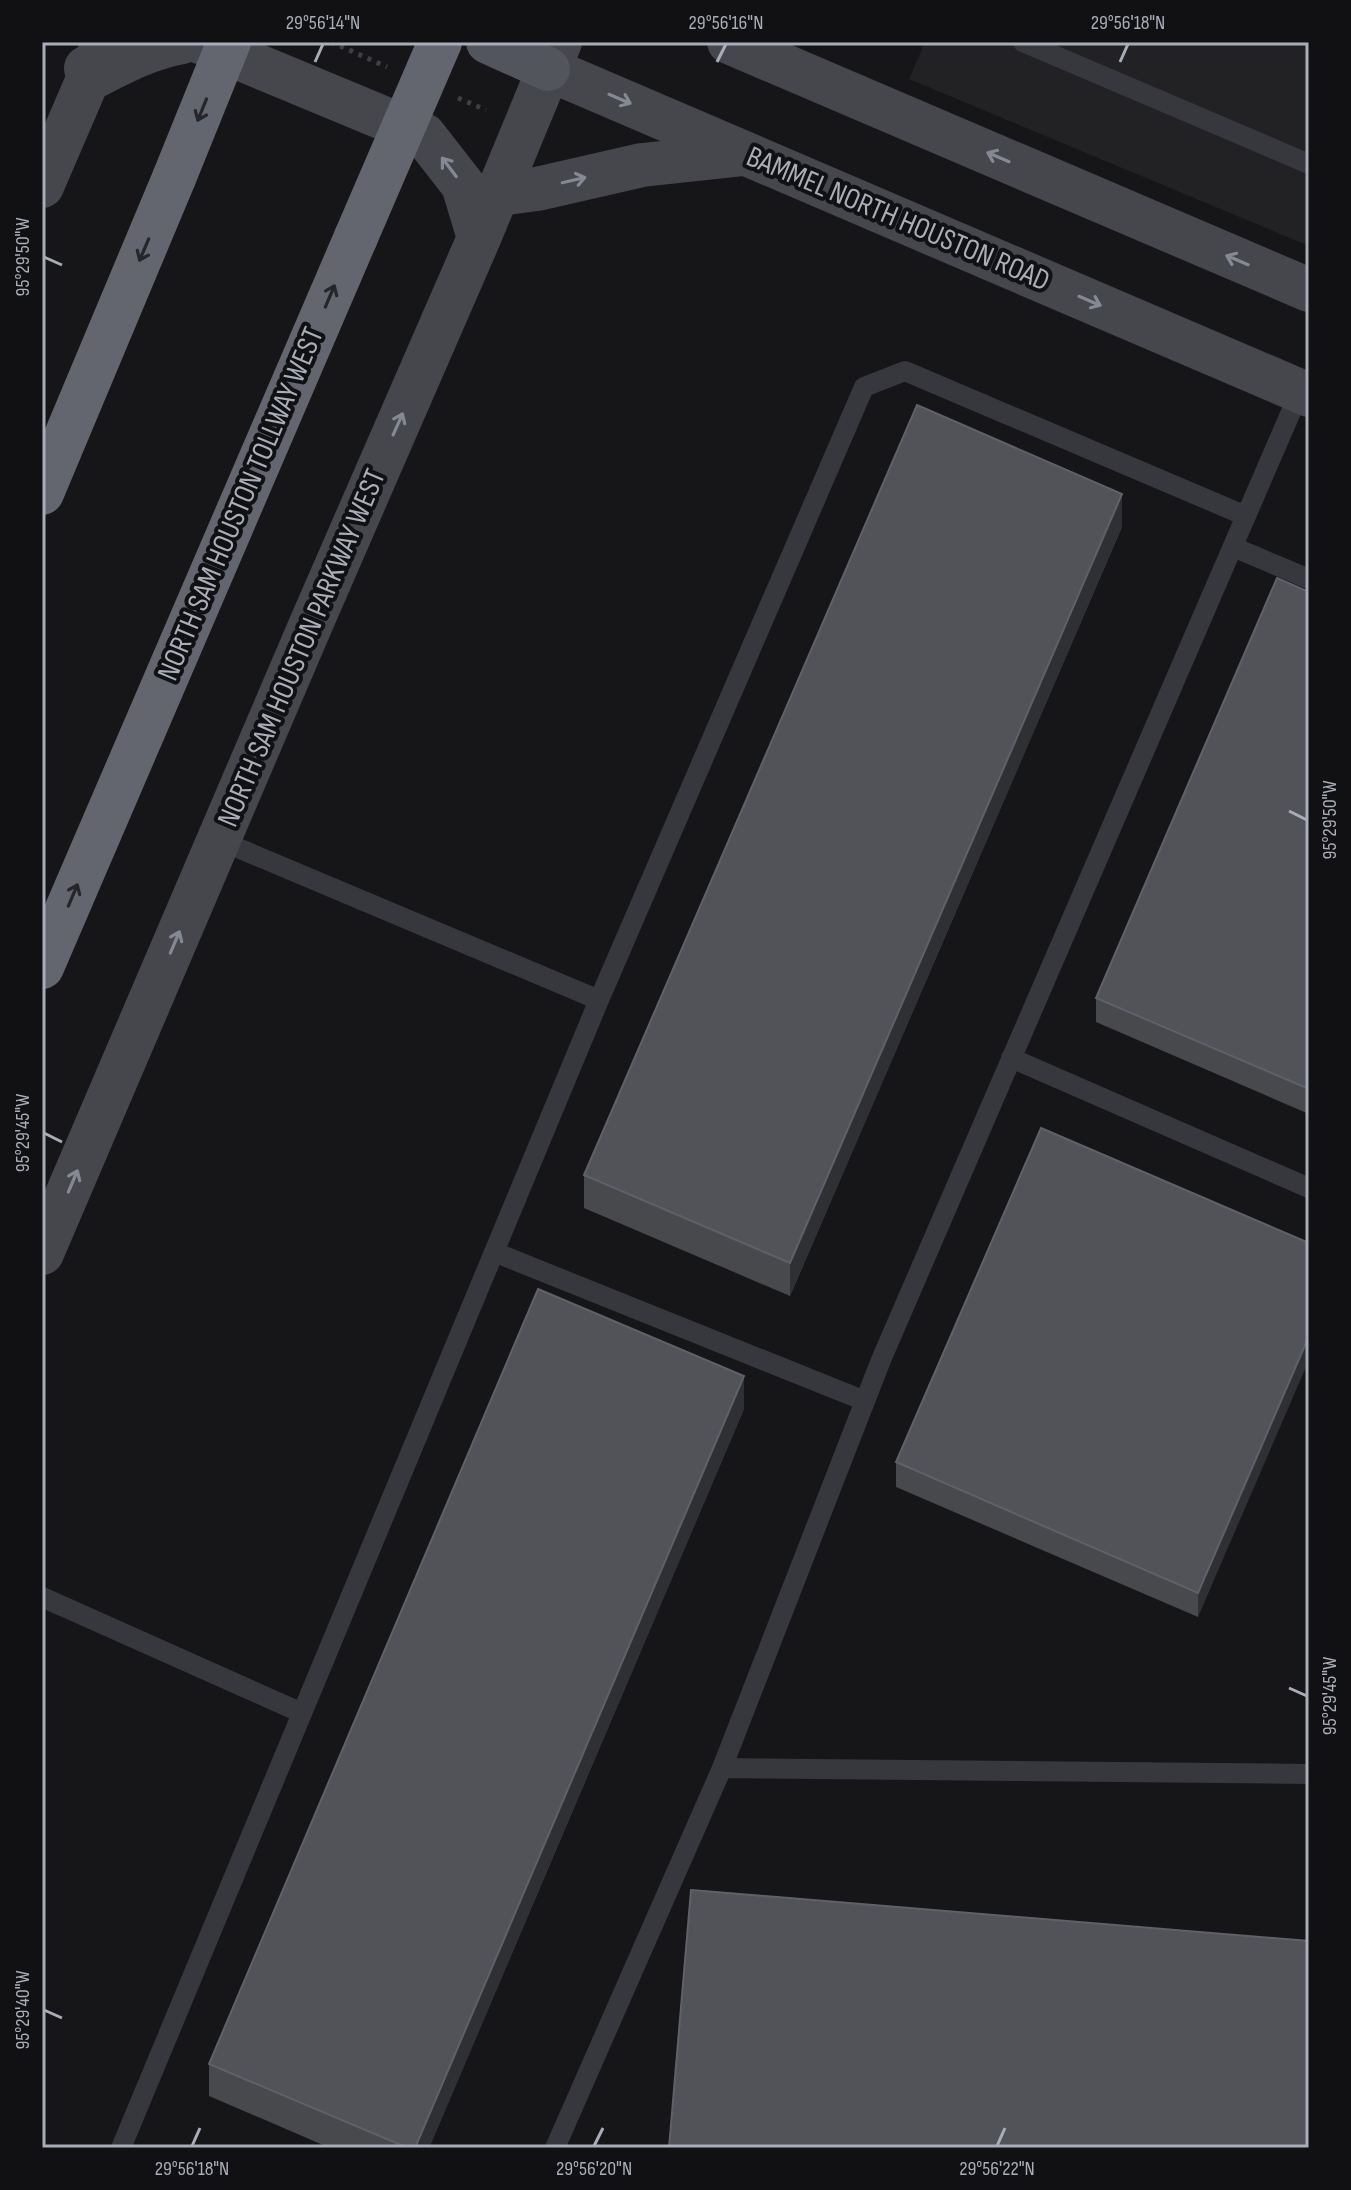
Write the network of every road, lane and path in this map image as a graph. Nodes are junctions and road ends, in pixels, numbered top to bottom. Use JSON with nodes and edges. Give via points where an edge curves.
{"nodes":[{"id":1,"x":182,"y":42,"type":"edge"},
{"id":2,"x":200,"y":42,"type":"edge"},
{"id":3,"x":229,"y":42,"type":"edge"},
{"id":4,"x":440,"y":42,"type":"edge"},
{"id":5,"x":488,"y":42,"type":"edge"},
{"id":6,"x":729,"y":42,"type":"edge"},
{"id":7,"x":1023,"y":42,"type":"edge"},
{"id":8,"x":91,"y":55,"type":"edge"},
{"id":9,"x":554,"y":55,"type":"edge"},
{"id":10,"x":784,"y":56,"type":"edge"},
{"id":11,"x":746,"y":154,"type":"junction"},
{"id":12,"x":1309,"y":164,"type":"edge"},
{"id":13,"x":44,"y":174,"type":"edge"},
{"id":14,"x":498,"y":194,"type":"junction"},
{"id":15,"x":479,"y":238,"type":"junction"},
{"id":16,"x":1309,"y":290,"type":"edge"},
{"id":17,"x":1304,"y":393,"type":"edge"},
{"id":18,"x":42,"y":493,"type":"edge"},
{"id":19,"x":1246,"y":516,"type":"junction"},
{"id":20,"x":1233,"y":547,"type":"junction"},
{"id":21,"x":1309,"y":579,"type":"edge"},
{"id":22,"x":219,"y":840,"type":"junction"},
{"id":23,"x":42,"y":967,"type":"edge"},
{"id":24,"x":599,"y":1000,"type":"junction"},
{"id":25,"x":1011,"y":1058,"type":"junction"},
{"id":26,"x":1309,"y":1188,"type":"edge"},
{"id":27,"x":494,"y":1252,"type":"junction"},
{"id":28,"x":42,"y":1253,"type":"edge"},
{"id":29,"x":865,"y":1401,"type":"junction"},
{"id":30,"x":42,"y":1597,"type":"edge"},
{"id":31,"x":302,"y":1713,"type":"junction"},
{"id":32,"x":722,"y":1768,"type":"junction"},
{"id":33,"x":1309,"y":1774,"type":"edge"},
{"id":34,"x":121,"y":2148,"type":"edge"},
{"id":35,"x":555,"y":2148,"type":"edge"}],
"edges":[{"from":1,"to":8,"type":"main road","via":[[138,54]]},
{"from":15,"to":2,"type":"main road","one_way":true,"via":[[463,185],[424,135]]},
{"from":3,"to":18,"type":"highway","one_way":true,"bridge":true},
{"from":23,"to":4,"type":"highway","name":"NORTH SAM HOUSTON TOLLWAY WEST","one_way":true,"bridge":true},
{"from":5,"to":9,"type":"main road","name":"BAMMEL NORTH HOUSTON ROAD"},
{"from":6,"to":10,"type":"main road"},
{"from":7,"to":12,"type":"lane"},
{"from":8,"to":13,"type":"main road"},
{"from":9,"to":11,"type":"main road","name":"BAMMEL NORTH HOUSTON ROAD","one_way":true},
{"from":9,"to":14,"type":"main road","name":"NORTH SAM HOUSTON PARKWAY WEST"},
{"from":16,"to":10,"type":"main road","one_way":true},
{"from":14,"to":11,"type":"main road","one_way":true,"via":[[642,165]]},
{"from":11,"to":17,"type":"main road","name":"BAMMEL NORTH HOUSTON ROAD","one_way":true},
{"from":14,"to":15,"type":"main road","name":"NORTH SAM HOUSTON PARKWAY WEST"},
{"from":22,"to":15,"type":"main road","name":"NORTH SAM HOUSTON PARKWAY WEST","one_way":true},
{"from":17,"to":19,"type":"lane"},
{"from":19,"to":20,"type":"lane"},
{"from":19,"to":24,"type":"lane","via":[[905,371],[864,387]]},
{"from":20,"to":21,"type":"lane"},
{"from":20,"to":25,"type":"lane"},
{"from":22,"to":24,"type":"lane"},
{"from":28,"to":22,"type":"main road","name":"NORTH SAM HOUSTON PARKWAY WEST","one_way":true},
{"from":24,"to":27,"type":"lane"},
{"from":25,"to":26,"type":"lane"},
{"from":25,"to":29,"type":"lane"},
{"from":27,"to":29,"type":"lane"},
{"from":27,"to":31,"type":"lane"},
{"from":29,"to":32,"type":"lane"},
{"from":30,"to":31,"type":"lane"},
{"from":31,"to":34,"type":"lane"},
{"from":32,"to":33,"type":"lane"},
{"from":32,"to":35,"type":"lane"}]}
